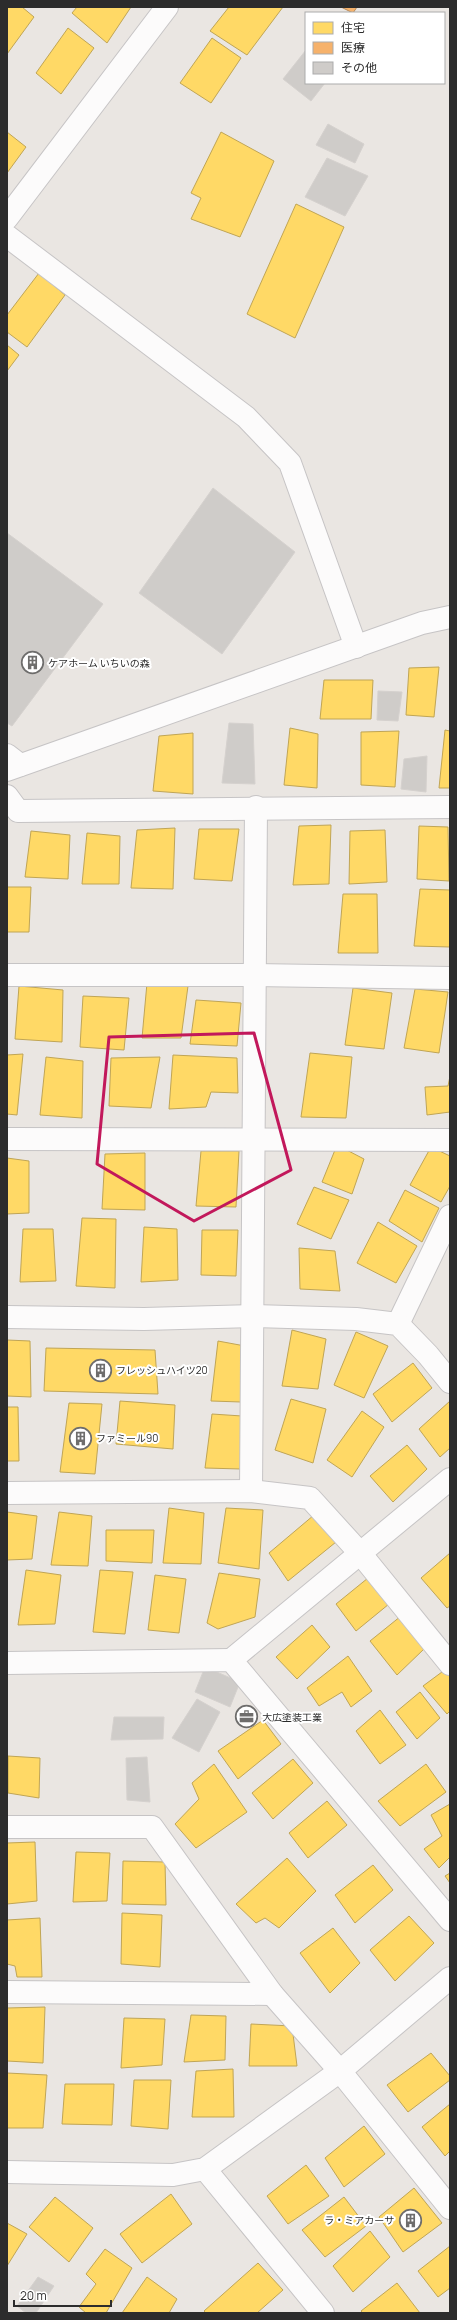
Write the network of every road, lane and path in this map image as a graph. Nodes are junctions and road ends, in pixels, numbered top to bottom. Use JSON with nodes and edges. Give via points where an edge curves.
{"nodes":[{"id":1,"x":167,"y":7,"type":"edge"},
{"id":2,"x":7,"y":218,"type":"edge"},
{"id":3,"x":7,"y":236,"type":"edge"},
{"id":4,"x":450,"y":618,"type":"edge"},
{"id":5,"x":356,"y":647,"type":"junction"},
{"id":6,"x":11,"y":764,"type":"edge"},
{"id":7,"x":7,"y":796,"type":"edge"},
{"id":8,"x":256,"y":807,"type":"junction"},
{"id":9,"x":450,"y":807,"type":"edge"},
{"id":10,"x":7,"y":975,"type":"edge"},
{"id":11,"x":254,"y":975,"type":"junction"},
{"id":12,"x":450,"y":978,"type":"edge"},
{"id":13,"x":7,"y":1138,"type":"edge"},
{"id":14,"x":450,"y":1140,"type":"edge"},
{"id":15,"x":254,"y":1141,"type":"junction"},
{"id":16,"x":450,"y":1216,"type":"edge"},
{"id":17,"x":254,"y":1316,"type":"junction"},
{"id":18,"x":7,"y":1318,"type":"edge"},
{"id":19,"x":398,"y":1324,"type":"junction"},
{"id":20,"x":450,"y":1382,"type":"edge"},
{"id":21,"x":450,"y":1479,"type":"edge"},
{"id":22,"x":251,"y":1491,"type":"junction"},
{"id":23,"x":7,"y":1493,"type":"edge"},
{"id":24,"x":360,"y":1553,"type":"junction"},
{"id":25,"x":231,"y":1660,"type":"junction"},
{"id":26,"x":7,"y":1663,"type":"edge"},
{"id":27,"x":450,"y":1664,"type":"edge"},
{"id":28,"x":7,"y":1827,"type":"edge"},
{"id":29,"x":450,"y":1920,"type":"edge"},
{"id":30,"x":450,"y":1978,"type":"edge"},
{"id":31,"x":7,"y":1992,"type":"edge"},
{"id":32,"x":272,"y":1994,"type":"junction"},
{"id":33,"x":340,"y":2070,"type":"junction"},
{"id":34,"x":205,"y":2169,"type":"junction"},
{"id":35,"x":7,"y":2172,"type":"edge"},
{"id":36,"x":450,"y":2208,"type":"edge"},
{"id":37,"x":323,"y":2313,"type":"edge"}],
"edges":[{"from":1,"to":2,"type":"street"},
{"from":3,"to":5,"type":"street","via":[[246,417],[290,463]]},
{"from":4,"to":5,"type":"street","via":[[422,623]]},
{"from":5,"to":6,"type":"street"},
{"from":7,"to":8,"type":"street","via":[[18,811]]},
{"from":8,"to":9,"type":"street"},
{"from":8,"to":11,"type":"street"},
{"from":10,"to":11,"type":"street"},
{"from":11,"to":12,"type":"street"},
{"from":11,"to":15,"type":"street"},
{"from":13,"to":15,"type":"street"},
{"from":14,"to":15,"type":"street"},
{"from":15,"to":17,"type":"street"},
{"from":16,"to":19,"type":"street"},
{"from":17,"to":18,"type":"street"},
{"from":17,"to":19,"type":"street","via":[[356,1319]]},
{"from":17,"to":22,"type":"street"},
{"from":19,"to":20,"type":"street","via":[[428,1354]]},
{"from":21,"to":24,"type":"street"},
{"from":22,"to":23,"type":"street"},
{"from":22,"to":24,"type":"street","via":[[310,1498]]},
{"from":24,"to":25,"type":"street"},
{"from":24,"to":27,"type":"street"},
{"from":25,"to":26,"type":"street"},
{"from":25,"to":29,"type":"street"},
{"from":28,"to":32,"type":"street","via":[[152,1827]]},
{"from":30,"to":33,"type":"street"},
{"from":31,"to":32,"type":"street"},
{"from":32,"to":33,"type":"street"},
{"from":33,"to":34,"type":"street"},
{"from":33,"to":36,"type":"street"},
{"from":34,"to":35,"type":"street","via":[[173,2175]]},
{"from":34,"to":37,"type":"street"}]}
